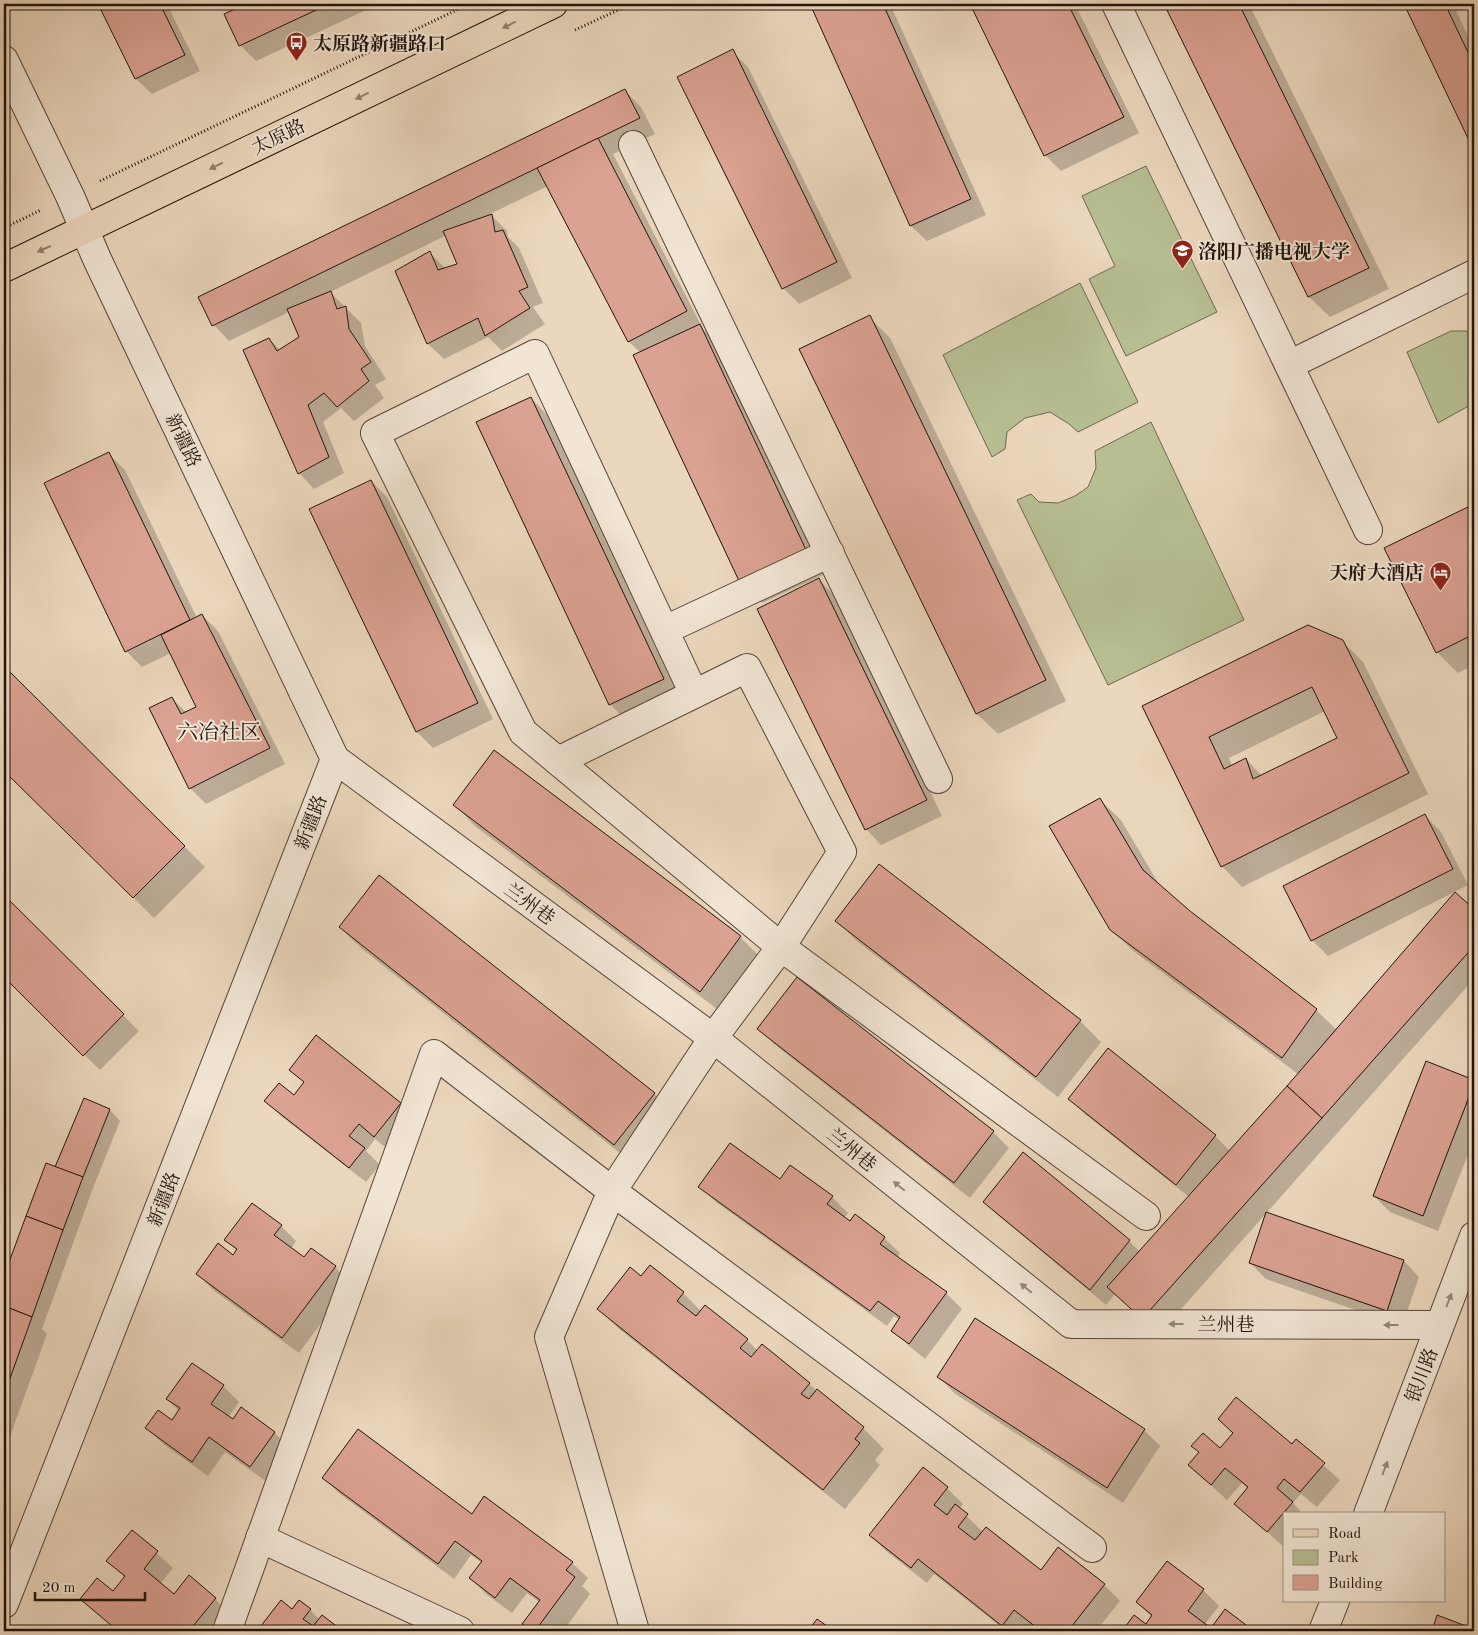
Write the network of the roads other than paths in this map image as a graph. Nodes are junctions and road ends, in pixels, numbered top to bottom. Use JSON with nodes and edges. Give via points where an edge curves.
{"nodes":[{"id":1,"x":553,"y":4,"type":"edge"},
{"id":2,"x":1116,"y":4,"type":"edge"},
{"id":3,"x":4,"y":60,"type":"edge"},
{"id":4,"x":633,"y":145,"type":"dead end"},
{"id":5,"x":85,"y":229,"type":"junction"},
{"id":6,"x":4,"y":268,"type":"edge"},
{"id":7,"x":1474,"y":274,"type":"edge"},
{"id":8,"x":1289,"y":365,"type":"junction"},
{"id":9,"x":1368,"y":530,"type":"dead end"},
{"id":10,"x":830,"y":554,"type":"junction"},
{"id":11,"x":664,"y":630,"type":"junction"},
{"id":12,"x":694,"y":694,"type":"junction"},
{"id":13,"x":335,"y":759,"type":"junction"},
{"id":14,"x":558,"y":761,"type":"junction"},
{"id":15,"x":938,"y":779,"type":"dead end"},
{"id":16,"x":782,"y":947,"type":"junction"},
{"id":17,"x":713,"y":1038,"type":"junction"},
{"id":18,"x":612,"y":1190,"type":"junction"},
{"id":19,"x":1146,"y":1216,"type":"dead end"},
{"id":20,"x":1474,"y":1236,"type":"edge"},
{"id":21,"x":1439,"y":1325,"type":"junction"},
{"id":22,"x":1369,"y":1512,"type":"edge"},
{"id":23,"x":260,"y":1538,"type":"junction"},
{"id":24,"x":1092,"y":1548,"type":"dead end"},
{"id":25,"x":1334,"y":1602,"type":"edge"},
{"id":26,"x":4,"y":1604,"type":"edge"},
{"id":27,"x":227,"y":1631,"type":"edge"},
{"id":28,"x":460,"y":1631,"type":"edge"},
{"id":29,"x":635,"y":1631,"type":"edge"},
{"id":30,"x":1323,"y":1631,"type":"edge"}],
"edges":[{"from":1,"to":5,"type":"main road","name":"太原路","one_way":true},
{"from":2,"to":8,"type":"street"},
{"from":3,"to":5,"type":"street","name":"新疆路"},
{"from":4,"to":10,"type":"street"},
{"from":5,"to":6,"type":"main road","name":"太原路","one_way":true},
{"from":5,"to":13,"type":"street","name":"新疆路"},
{"from":7,"to":8,"type":"street"},
{"from":8,"to":9,"type":"street"},
{"from":10,"to":11,"type":"street"},
{"from":10,"to":15,"type":"street"},
{"from":11,"to":12,"type":"street"},
{"from":11,"to":14,"type":"street","via":[[535,354],[375,433],[523,732]]},
{"from":12,"to":14,"type":"street"},
{"from":12,"to":16,"type":"street","via":[[746,668],[842,852]]},
{"from":13,"to":17,"type":"street","name":"兰州巷"},
{"from":13,"to":26,"type":"street","name":"新疆路"},
{"from":14,"to":16,"type":"street"},
{"from":16,"to":17,"type":"street"},
{"from":16,"to":19,"type":"street"},
{"from":17,"to":18,"type":"street"},
{"from":21,"to":17,"type":"street","name":"兰州巷","one_way":true,"via":[[1071,1324]]},
{"from":18,"to":23,"type":"street","via":[[434,1054]]},
{"from":18,"to":24,"type":"street"},
{"from":18,"to":29,"type":"street","via":[[550,1337]]},
{"from":21,"to":20,"type":"street","name":"银川路","one_way":true},
{"from":22,"to":21,"type":"street","name":"银川路","one_way":true},
{"from":23,"to":27,"type":"street"},
{"from":23,"to":28,"type":"street"},
{"from":25,"to":30,"type":"street"}]}
